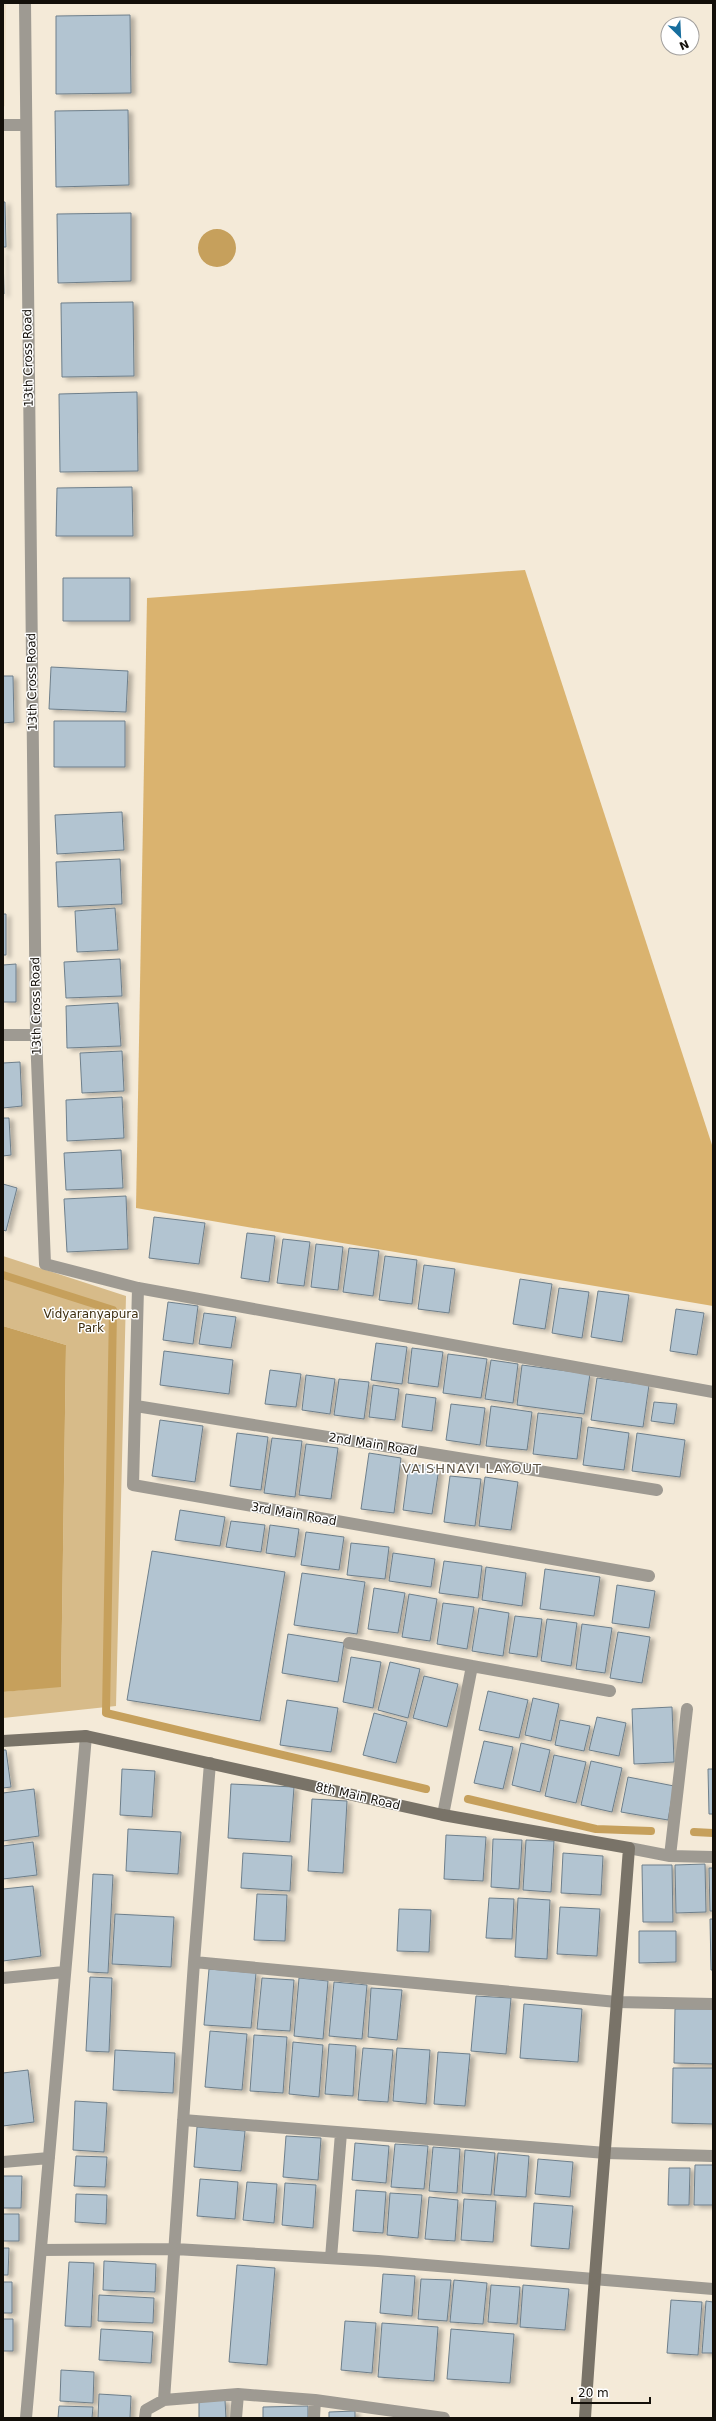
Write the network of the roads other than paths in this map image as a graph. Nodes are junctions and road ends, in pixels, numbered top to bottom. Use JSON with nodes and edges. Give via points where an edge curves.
{"nodes":[{"id":1,"x":25,"y":3,"type":"edge"},
{"id":2,"x":3,"y":125,"type":"edge"},
{"id":3,"x":26,"y":125,"type":"junction"},
{"id":4,"x":3,"y":1035,"type":"edge"},
{"id":5,"x":36,"y":1035,"type":"junction"},
{"id":6,"x":138,"y":1288,"type":"junction"},
{"id":7,"x":713,"y":1392,"type":"edge"},
{"id":8,"x":136,"y":1406,"type":"junction"},
{"id":9,"x":657,"y":1490,"type":"dead end"},
{"id":10,"x":649,"y":1576,"type":"dead end"},
{"id":11,"x":349,"y":1643,"type":"dead end"},
{"id":12,"x":472,"y":1666,"type":"junction"},
{"id":13,"x":610,"y":1691,"type":"dead end"},
{"id":14,"x":687,"y":1709,"type":"dead end"},
{"id":15,"x":86,"y":1736,"type":"junction"},
{"id":16,"x":3,"y":1741,"type":"edge"},
{"id":17,"x":210,"y":1763,"type":"junction"},
{"id":18,"x":443,"y":1815,"type":"junction"},
{"id":19,"x":629,"y":1848,"type":"junction"},
{"id":20,"x":670,"y":1856,"type":"junction"},
{"id":21,"x":713,"y":1856,"type":"edge"},
{"id":22,"x":194,"y":1962,"type":"junction"},
{"id":23,"x":64,"y":1972,"type":"junction"},
{"id":24,"x":3,"y":1978,"type":"edge"},
{"id":25,"x":617,"y":2002,"type":"junction"},
{"id":26,"x":713,"y":2004,"type":"edge"},
{"id":27,"x":183,"y":2120,"type":"junction"},
{"id":28,"x":341,"y":2133,"type":"junction"},
{"id":29,"x":606,"y":2153,"type":"junction"},
{"id":30,"x":713,"y":2156,"type":"edge"},
{"id":31,"x":49,"y":2158,"type":"junction"},
{"id":32,"x":3,"y":2162,"type":"edge"},
{"id":33,"x":175,"y":2249,"type":"junction"},
{"id":34,"x":41,"y":2250,"type":"junction"},
{"id":35,"x":331,"y":2258,"type":"junction"},
{"id":36,"x":594,"y":2280,"type":"junction"},
{"id":37,"x":713,"y":2289,"type":"edge"},
{"id":38,"x":238,"y":2394,"type":"junction"},
{"id":39,"x":164,"y":2400,"type":"junction"},
{"id":40,"x":315,"y":2400,"type":"junction"},
{"id":41,"x":427,"y":2417,"type":"edge"},
{"id":42,"x":26,"y":2418,"type":"edge"},
{"id":43,"x":145,"y":2418,"type":"edge"},
{"id":44,"x":236,"y":2418,"type":"edge"},
{"id":45,"x":314,"y":2418,"type":"edge"},
{"id":46,"x":444,"y":2418,"type":"edge"},
{"id":47,"x":585,"y":2418,"type":"edge"}],
"edges":[{"from":1,"to":3,"type":"street","name":"13th Cross Road"},
{"from":2,"to":3,"type":"street"},
{"from":3,"to":5,"type":"street","name":"13th Cross Road"},
{"from":4,"to":5,"type":"street"},
{"from":5,"to":6,"type":"street","name":"13th Cross Road","via":[[45,1264]]},
{"from":6,"to":7,"type":"street"},
{"from":6,"to":8,"type":"street","name":"3rd Main Road"},
{"from":8,"to":9,"type":"street","name":"2nd Main Road"},
{"from":8,"to":10,"type":"street","name":"3rd Main Road","via":[[133,1485]]},
{"from":11,"to":12,"type":"street"},
{"from":12,"to":13,"type":"street"},
{"from":12,"to":18,"type":"street"},
{"from":14,"to":20,"type":"street"},
{"from":15,"to":16,"type":"street","name":"8th Main Road"},
{"from":15,"to":17,"type":"street","name":"8th Main Road"},
{"from":15,"to":23,"type":"street"},
{"from":17,"to":18,"type":"street","name":"8th Main Road"},
{"from":17,"to":22,"type":"street"},
{"from":18,"to":19,"type":"street","name":"8th Main Road"},
{"from":19,"to":20,"type":"street","name":"8th Main Road"},
{"from":19,"to":25,"type":"street"},
{"from":20,"to":21,"type":"street","name":"8th Main Road"},
{"from":22,"to":25,"type":"street"},
{"from":22,"to":27,"type":"street"},
{"from":23,"to":24,"type":"street"},
{"from":23,"to":31,"type":"street"},
{"from":25,"to":26,"type":"street"},
{"from":25,"to":29,"type":"street"},
{"from":27,"to":28,"type":"street"},
{"from":27,"to":33,"type":"street"},
{"from":28,"to":29,"type":"street"},
{"from":28,"to":35,"type":"street"},
{"from":29,"to":30,"type":"street"},
{"from":29,"to":36,"type":"street"},
{"from":31,"to":32,"type":"street"},
{"from":31,"to":34,"type":"street"},
{"from":33,"to":34,"type":"street"},
{"from":33,"to":35,"type":"street"},
{"from":33,"to":39,"type":"street"},
{"from":34,"to":42,"type":"street"},
{"from":35,"to":36,"type":"street"},
{"from":36,"to":37,"type":"street"},
{"from":36,"to":47,"type":"street"},
{"from":38,"to":39,"type":"street"},
{"from":38,"to":40,"type":"street"},
{"from":38,"to":44,"type":"street"},
{"from":39,"to":43,"type":"street","via":[[146,2410]]},
{"from":40,"to":41,"type":"street"},
{"from":40,"to":45,"type":"street"},
{"from":41,"to":46,"type":"street"}]}
